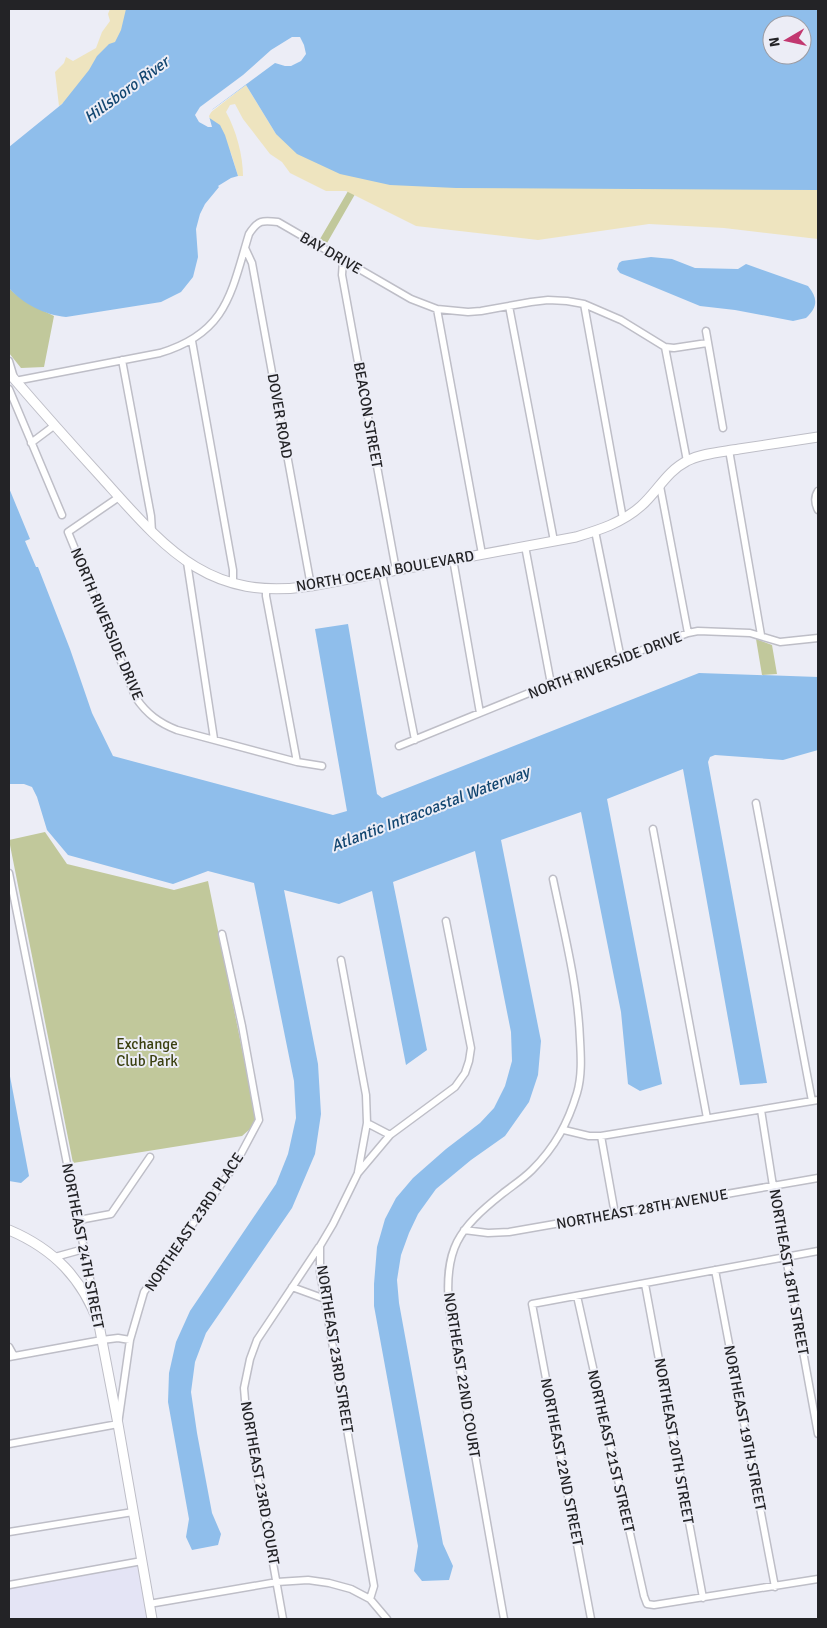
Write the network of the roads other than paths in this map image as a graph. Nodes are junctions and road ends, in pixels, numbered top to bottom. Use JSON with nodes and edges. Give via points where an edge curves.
{"nodes":[{"id":1,"x":245,"y":248,"type":"junction"},
{"id":2,"x":343,"y":260,"type":"junction"},
{"id":3,"x":584,"y":304,"type":"junction"},
{"id":4,"x":509,"y":306,"type":"junction"},
{"id":5,"x":436,"y":309,"type":"junction"},
{"id":6,"x":706,"y":331,"type":"dead end"},
{"id":7,"x":192,"y":341,"type":"junction"},
{"id":8,"x":707,"y":343,"type":"junction"},
{"id":9,"x":665,"y":348,"type":"junction"},
{"id":10,"x":122,"y":360,"type":"junction"},
{"id":11,"x":9,"y":361,"type":"edge"},
{"id":12,"x":9,"y":374,"type":"edge"},
{"id":13,"x":15,"y":381,"type":"junction"},
{"id":14,"x":9,"y":388,"type":"edge"},
{"id":15,"x":55,"y":425,"type":"junction"},
{"id":16,"x":723,"y":428,"type":"dead end"},
{"id":17,"x":818,"y":437,"type":"edge"},
{"id":18,"x":31,"y":443,"type":"junction"},
{"id":19,"x":729,"y":450,"type":"junction"},
{"id":20,"x":687,"y":460,"type":"junction"},
{"id":21,"x":660,"y":486,"type":"junction"},
{"id":22,"x":818,"y":491,"type":"edge"},
{"id":23,"x":119,"y":497,"type":"junction"},
{"id":24,"x":818,"y":510,"type":"edge"},
{"id":25,"x":62,"y":515,"type":"dead end"},
{"id":26,"x":623,"y":519,"type":"junction"},
{"id":27,"x":595,"y":531,"type":"junction"},
{"id":28,"x":152,"y":532,"type":"junction"},
{"id":29,"x":554,"y":541,"type":"junction"},
{"id":30,"x":525,"y":546,"type":"junction"},
{"id":31,"x":482,"y":554,"type":"junction"},
{"id":32,"x":453,"y":559,"type":"junction"},
{"id":33,"x":187,"y":562,"type":"junction"},
{"id":34,"x":396,"y":570,"type":"junction"},
{"id":35,"x":382,"y":573,"type":"junction"},
{"id":36,"x":233,"y":583,"type":"junction"},
{"id":37,"x":310,"y":586,"type":"junction"},
{"id":38,"x":266,"y":589,"type":"junction"},
{"id":39,"x":688,"y":633,"type":"junction"},
{"id":40,"x":761,"y":636,"type":"junction"},
{"id":41,"x":818,"y":638,"type":"edge"},
{"id":42,"x":621,"y":658,"type":"junction"},
{"id":43,"x":551,"y":684,"type":"junction"},
{"id":44,"x":480,"y":713,"type":"junction"},
{"id":45,"x":214,"y":739,"type":"junction"},
{"id":46,"x":415,"y":740,"type":"junction"},
{"id":47,"x":399,"y":746,"type":"dead end"},
{"id":48,"x":297,"y":762,"type":"junction"},
{"id":49,"x":322,"y":766,"type":"dead end"},
{"id":50,"x":756,"y":803,"type":"dead end"},
{"id":51,"x":653,"y":829,"type":"dead end"},
{"id":52,"x":9,"y":873,"type":"edge"},
{"id":53,"x":553,"y":879,"type":"dead end"},
{"id":54,"x":446,"y":921,"type":"dead end"},
{"id":55,"x":222,"y":934,"type":"dead end"},
{"id":56,"x":340,"y":960,"type":"dead end"},
{"id":57,"x":815,"y":1100,"type":"edge"},
{"id":58,"x":761,"y":1110,"type":"junction"},
{"id":59,"x":707,"y":1118,"type":"junction"},
{"id":60,"x":367,"y":1123,"type":"junction"},
{"id":61,"x":564,"y":1130,"type":"junction"},
{"id":62,"x":390,"y":1135,"type":"junction"},
{"id":63,"x":601,"y":1136,"type":"junction"},
{"id":64,"x":150,"y":1157,"type":"dead end"},
{"id":65,"x":358,"y":1174,"type":"junction"},
{"id":66,"x":818,"y":1178,"type":"edge"},
{"id":67,"x":773,"y":1186,"type":"junction"},
{"id":68,"x":615,"y":1214,"type":"junction"},
{"id":69,"x":79,"y":1220,"type":"junction"},
{"id":70,"x":9,"y":1230,"type":"edge"},
{"id":71,"x":464,"y":1230,"type":"junction"},
{"id":72,"x":320,"y":1246,"type":"junction"},
{"id":73,"x":84,"y":1249,"type":"junction"},
{"id":74,"x":818,"y":1251,"type":"edge"},
{"id":75,"x":54,"y":1257,"type":"junction"},
{"id":76,"x":786,"y":1257,"type":"junction"},
{"id":77,"x":715,"y":1270,"type":"junction"},
{"id":78,"x":645,"y":1284,"type":"junction"},
{"id":79,"x":292,"y":1287,"type":"junction"},
{"id":80,"x":577,"y":1296,"type":"junction"},
{"id":81,"x":325,"y":1299,"type":"junction"},
{"id":82,"x":99,"y":1325,"type":"junction"},
{"id":83,"x":102,"y":1340,"type":"junction"},
{"id":84,"x":130,"y":1340,"type":"junction"},
{"id":85,"x":9,"y":1347,"type":"edge"},
{"id":86,"x":11,"y":1357,"type":"edge"},
{"id":87,"x":118,"y":1424,"type":"junction"},
{"id":88,"x":818,"y":1434,"type":"edge"},
{"id":89,"x":9,"y":1444,"type":"edge"},
{"id":90,"x":133,"y":1512,"type":"junction"},
{"id":91,"x":9,"y":1532,"type":"edge"},
{"id":92,"x":142,"y":1561,"type":"junction"},
{"id":93,"x":818,"y":1579,"type":"edge"},
{"id":94,"x":277,"y":1582,"type":"junction"},
{"id":95,"x":9,"y":1585,"type":"edge"},
{"id":96,"x":775,"y":1587,"type":"junction"},
{"id":97,"x":703,"y":1598,"type":"junction"},
{"id":98,"x":370,"y":1599,"type":"junction"},
{"id":99,"x":149,"y":1604,"type":"junction"},
{"id":100,"x":152,"y":1619,"type":"edge"},
{"id":101,"x":283,"y":1619,"type":"edge"},
{"id":102,"x":387,"y":1619,"type":"edge"},
{"id":103,"x":504,"y":1619,"type":"edge"},
{"id":104,"x":591,"y":1619,"type":"edge"}],
"edges":[{"from":1,"to":2,"type":"street","name":"BAY DRIVE","via":[[255,225],[265,220],[278,222]]},
{"from":1,"to":7,"type":"street","name":"BAY DRIVE","via":[[228,300],[218,317]]},
{"from":1,"to":37,"type":"street","name":"DOVER ROAD","via":[[252,263]]},
{"from":2,"to":5,"type":"street","name":"BAY DRIVE","via":[[411,299]]},
{"from":2,"to":34,"type":"street","name":"BEACON STREET","via":[[342,275]]},
{"from":3,"to":4,"type":"street","name":"BAY DRIVE","via":[[548,300]]},
{"from":3,"to":9,"type":"street","name":"BAY DRIVE","via":[[621,320]]},
{"from":3,"to":26,"type":"street"},
{"from":4,"to":5,"type":"street","name":"BAY DRIVE","via":[[468,312]]},
{"from":4,"to":29,"type":"street"},
{"from":5,"to":31,"type":"street"},
{"from":6,"to":8,"type":"street"},
{"from":7,"to":10,"type":"street","name":"BAY DRIVE","via":[[175,349]]},
{"from":7,"to":36,"type":"street"},
{"from":8,"to":9,"type":"street"},
{"from":8,"to":16,"type":"street"},
{"from":9,"to":20,"type":"street"},
{"from":10,"to":13,"type":"street","name":"BAY DRIVE"},
{"from":10,"to":28,"type":"street"},
{"from":11,"to":13,"type":"street"},
{"from":12,"to":13,"type":"main road","name":"NORTH OCEAN BOULEVARD"},
{"from":13,"to":15,"type":"main road","name":"NORTH OCEAN BOULEVARD"},
{"from":14,"to":18,"type":"street"},
{"from":15,"to":18,"type":"street"},
{"from":15,"to":23,"type":"main road","name":"NORTH OCEAN BOULEVARD"},
{"from":17,"to":19,"type":"main road","name":"NORTH OCEAN BOULEVARD"},
{"from":18,"to":25,"type":"street"},
{"from":19,"to":20,"type":"main road","name":"NORTH OCEAN BOULEVARD"},
{"from":19,"to":40,"type":"street"},
{"from":20,"to":21,"type":"main road","name":"NORTH OCEAN BOULEVARD"},
{"from":21,"to":26,"type":"main road","name":"NORTH OCEAN BOULEVARD"},
{"from":21,"to":39,"type":"street"},
{"from":22,"to":24,"type":"street","via":[[815,504]]},
{"from":23,"to":28,"type":"main road","name":"NORTH OCEAN BOULEVARD"},
{"from":23,"to":45,"type":"street","name":"NORTH RIVERSIDE DRIVE","via":[[68,532],[142,708],[162,724]]},
{"from":26,"to":27,"type":"main road","name":"NORTH OCEAN BOULEVARD"},
{"from":27,"to":29,"type":"main road","name":"NORTH OCEAN BOULEVARD"},
{"from":27,"to":42,"type":"street"},
{"from":28,"to":33,"type":"main road","name":"NORTH OCEAN BOULEVARD"},
{"from":29,"to":30,"type":"main road","name":"NORTH OCEAN BOULEVARD"},
{"from":30,"to":31,"type":"main road","name":"NORTH OCEAN BOULEVARD"},
{"from":30,"to":43,"type":"street"},
{"from":31,"to":32,"type":"main road","name":"NORTH OCEAN BOULEVARD"},
{"from":32,"to":34,"type":"main road","name":"NORTH OCEAN BOULEVARD"},
{"from":32,"to":44,"type":"street"},
{"from":33,"to":36,"type":"main road","name":"NORTH OCEAN BOULEVARD"},
{"from":33,"to":45,"type":"street"},
{"from":34,"to":35,"type":"main road","name":"NORTH OCEAN BOULEVARD"},
{"from":35,"to":37,"type":"main road","name":"NORTH OCEAN BOULEVARD"},
{"from":35,"to":46,"type":"street"},
{"from":36,"to":38,"type":"main road","name":"NORTH OCEAN BOULEVARD"},
{"from":37,"to":38,"type":"main road","name":"NORTH OCEAN BOULEVARD"},
{"from":38,"to":48,"type":"street"},
{"from":39,"to":40,"type":"street","name":"NORTH RIVERSIDE DRIVE"},
{"from":39,"to":42,"type":"street","name":"NORTH RIVERSIDE DRIVE"},
{"from":40,"to":41,"type":"street","name":"NORTH RIVERSIDE DRIVE","via":[[780,642]]},
{"from":42,"to":43,"type":"street","name":"NORTH RIVERSIDE DRIVE"},
{"from":43,"to":44,"type":"street","name":"NORTH RIVERSIDE DRIVE"},
{"from":44,"to":46,"type":"street","name":"NORTH RIVERSIDE DRIVE"},
{"from":45,"to":48,"type":"street","name":"NORTH RIVERSIDE DRIVE"},
{"from":46,"to":47,"type":"street","name":"NORTH RIVERSIDE DRIVE"},
{"from":48,"to":49,"type":"street","name":"NORTH RIVERSIDE DRIVE"},
{"from":50,"to":57,"type":"street"},
{"from":51,"to":59,"type":"street"},
{"from":52,"to":69,"type":"street","name":"NORTHEAST 24TH STREET"},
{"from":53,"to":61,"type":"street","name":"NORTHEAST 22ND COURT","via":[[579,1008],[582,1062],[578,1091]]},
{"from":54,"to":62,"type":"street","name":"NORTHEAST 23RD STREET","via":[[468,1029],[469,1061],[454,1087]]},
{"from":55,"to":84,"type":"street","name":"NORTHEAST 23RD PLACE","via":[[259,1120],[235,1165],[144,1292]]},
{"from":56,"to":60,"type":"street","via":[[366,1096]]},
{"from":57,"to":58,"type":"street"},
{"from":58,"to":59,"type":"street"},
{"from":58,"to":67,"type":"street","name":"NORTHEAST 18TH STREET"},
{"from":59,"to":63,"type":"street"},
{"from":60,"to":62,"type":"street"},
{"from":60,"to":65,"type":"street"},
{"from":61,"to":63,"type":"street"},
{"from":61,"to":71,"type":"street","name":"NORTHEAST 22ND COURT","via":[[531,1171]]},
{"from":62,"to":65,"type":"street","name":"NORTHEAST 23RD STREET"},
{"from":63,"to":68,"type":"street"},
{"from":64,"to":69,"type":"street","via":[[111,1214]]},
{"from":65,"to":72,"type":"street","name":"NORTHEAST 23RD STREET"},
{"from":66,"to":67,"type":"street","name":"NORTHEAST 28TH AVENUE"},
{"from":67,"to":68,"type":"street","name":"NORTHEAST 28TH AVENUE"},
{"from":67,"to":76,"type":"street","name":"NORTHEAST 18TH STREET"},
{"from":68,"to":71,"type":"street","name":"NORTHEAST 28TH AVENUE","via":[[509,1232]]},
{"from":69,"to":73,"type":"street","name":"NORTHEAST 24TH STREET"},
{"from":70,"to":75,"type":"main road"},
{"from":71,"to":103,"type":"street","name":"NORTHEAST 22ND COURT","via":[[448,1267],[449,1307]]},
{"from":72,"to":79,"type":"street","name":"NORTHEAST 23RD COURT"},
{"from":72,"to":81,"type":"street","name":"NORTHEAST 23RD STREET"},
{"from":73,"to":75,"type":"street"},
{"from":73,"to":82,"type":"street","name":"NORTHEAST 24TH STREET"},
{"from":74,"to":76,"type":"street"},
{"from":75,"to":82,"type":"main road","via":[[78,1282]]},
{"from":76,"to":77,"type":"street"},
{"from":76,"to":88,"type":"street","name":"NORTHEAST 18TH STREET"},
{"from":77,"to":78,"type":"street"},
{"from":77,"to":96,"type":"street","name":"NORTHEAST 19TH STREET"},
{"from":78,"to":80,"type":"street"},
{"from":78,"to":97,"type":"street","name":"NORTHEAST 20TH STREET"},
{"from":79,"to":81,"type":"street"},
{"from":79,"to":94,"type":"street","name":"NORTHEAST 23RD COURT","via":[[257,1340],[244,1388]]},
{"from":80,"to":97,"type":"street","name":"NORTHEAST 21ST STREET","via":[[644,1596],[648,1604],[654,1605]]},
{"from":80,"to":104,"type":"street","name":"NORTHEAST 22ND STREET","via":[[532,1304]]},
{"from":81,"to":98,"type":"street","name":"NORTHEAST 23RD STREET","via":[[374,1586]]},
{"from":82,"to":83,"type":"main road","name":"NORTHEAST 24TH STREET"},
{"from":83,"to":84,"type":"street"},
{"from":83,"to":86,"type":"street"},
{"from":83,"to":87,"type":"main road","name":"NORTHEAST 24TH STREET"},
{"from":84,"to":87,"type":"street","name":"NORTHEAST 23RD PLACE"},
{"from":85,"to":86,"type":"street"},
{"from":87,"to":89,"type":"street"},
{"from":87,"to":90,"type":"main road","name":"NORTHEAST 24TH STREET"},
{"from":90,"to":91,"type":"street"},
{"from":90,"to":92,"type":"main road","name":"NORTHEAST 24TH STREET"},
{"from":92,"to":95,"type":"street"},
{"from":92,"to":99,"type":"main road","name":"NORTHEAST 24TH STREET"},
{"from":93,"to":96,"type":"street"},
{"from":94,"to":98,"type":"street","via":[[308,1580],[329,1583]]},
{"from":94,"to":99,"type":"street"},
{"from":94,"to":101,"type":"street","name":"NORTHEAST 23RD COURT"},
{"from":96,"to":97,"type":"street"},
{"from":98,"to":102,"type":"street"},
{"from":99,"to":100,"type":"main road","name":"NORTHEAST 24TH STREET"}]}
